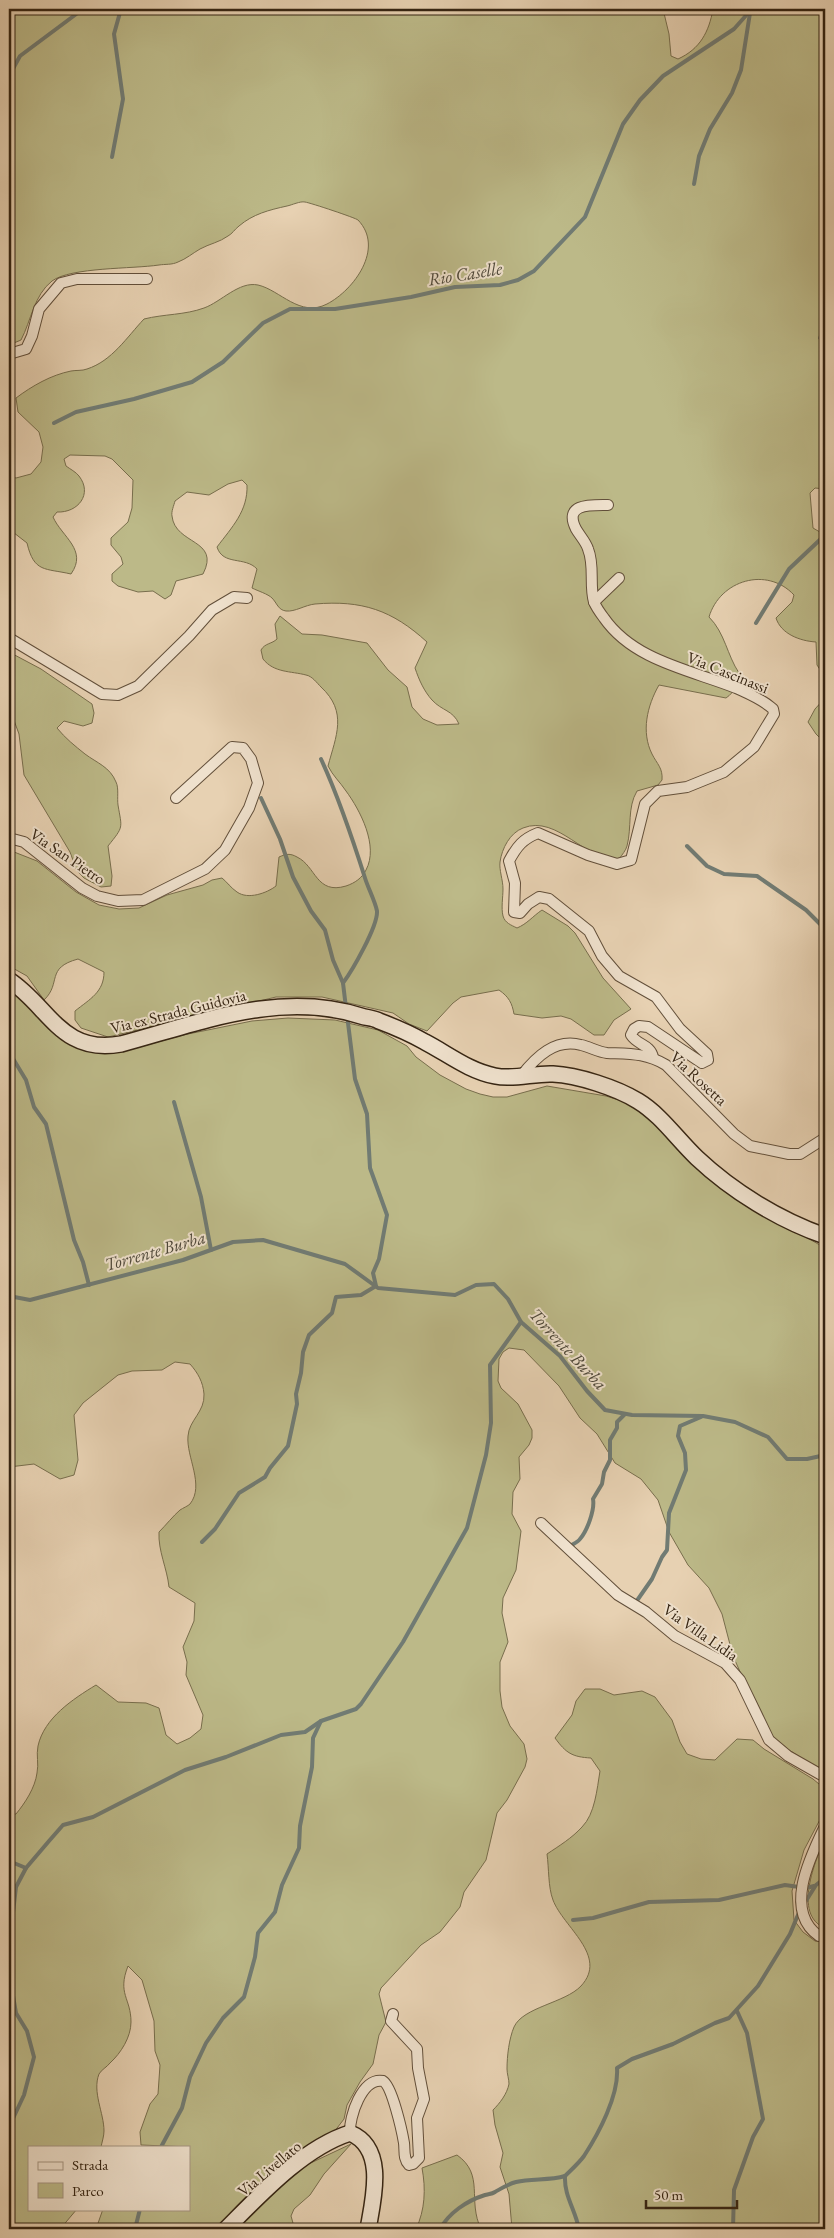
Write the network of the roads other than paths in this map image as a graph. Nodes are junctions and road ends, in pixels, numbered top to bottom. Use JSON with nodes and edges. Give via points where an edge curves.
{"nodes":[{"id":1,"x":147,"y":279,"type":"dead end"},
{"id":2,"x":9,"y":354,"type":"edge"},
{"id":3,"x":608,"y":505,"type":"dead end"},
{"id":4,"x":619,"y":578,"type":"dead end"},
{"id":5,"x":247,"y":598,"type":"dead end"},
{"id":6,"x":594,"y":602,"type":"junction"},
{"id":7,"x":9,"y":638,"type":"edge"},
{"id":8,"x":176,"y":798,"type":"dead end"},
{"id":9,"x":9,"y":838,"type":"edge"},
{"id":10,"x":9,"y":980,"type":"edge"},
{"id":11,"x":653,"y":1057,"type":"junction"},
{"id":12,"x":521,"y":1076,"type":"junction"},
{"id":13,"x":825,"y":1138,"type":"edge"},
{"id":14,"x":825,"y":1236,"type":"edge"},
{"id":15,"x":541,"y":1522,"type":"dead end"},
{"id":16,"x":825,"y":1777,"type":"edge"},
{"id":17,"x":825,"y":1826,"type":"edge"},
{"id":18,"x":825,"y":1935,"type":"edge"},
{"id":19,"x":392,"y":2014,"type":"dead end"},
{"id":20,"x":350,"y":2133,"type":"junction"},
{"id":21,"x":226,"y":2229,"type":"edge"},
{"id":22,"x":368,"y":2229,"type":"edge"}],
"edges":[{"from":1,"to":2,"type":"street","via":[[77,279],[61,283],[39,309],[26,349]]},
{"from":3,"to":6,"type":"street","via":[[586,505],[574,513],[573,522],[588,548]]},
{"from":4,"to":6,"type":"street"},
{"from":5,"to":7,"type":"street","via":[[234,597],[212,610],[138,686],[118,695],[102,694]]},
{"from":6,"to":11,"type":"street","name":"Via Cascinassi","via":[[612,627],[634,648],[757,697],[773,709],[774,714],[754,747],[724,772],[687,787],[658,791],[646,804],[631,860],[617,864],[588,855],[538,832],[525,838],[509,861],[516,883],[514,912],[520,913],[539,897],[549,899],[574,917],[589,931],[602,956],[619,976],[656,997],[680,1029],[707,1054],[708,1060],[702,1063],[648,1028],[639,1026],[631,1035],[652,1051]]},
{"from":8,"to":9,"type":"street","name":"Via San Pietro","via":[[232,747],[243,748],[251,759],[258,783],[249,808],[224,850],[205,869],[143,900],[118,901],[97,896],[24,842]]},
{"from":10,"to":12,"type":"street","name":"Via ex Strada Guidovia","via":[[61,1029],[82,1042],[106,1047],[222,1016],[274,1007],[327,1007],[378,1020],[485,1074],[510,1078]]},
{"from":11,"to":12,"type":"street","name":"Via Rosetta","via":[[604,1052],[568,1043],[545,1052]]},
{"from":11,"to":13,"type":"street","name":"Via Rosetta","via":[[666,1065],[750,1146],[800,1154]]},
{"from":12,"to":14,"type":"street","name":"Via ex Strada Guidovia","via":[[553,1074],[587,1079],[637,1100],[711,1171],[760,1205]]},
{"from":15,"to":16,"type":"street","name":"Via Villa Lidia","via":[[618,1595],[646,1612],[675,1636],[726,1663],[740,1680],[768,1740],[788,1756]]},
{"from":17,"to":18,"type":"street","via":[[806,1866],[802,1915],[810,1930],[819,1936]]},
{"from":19,"to":20,"type":"street","via":[[391,2021],[417,2049],[424,2099],[417,2118],[419,2158],[409,2165],[405,2161],[404,2142],[390,2088],[383,2081],[374,2081],[367,2086],[351,2115]]},
{"from":20,"to":21,"type":"street","name":"Via Livellato","via":[[299,2162]]},
{"from":20,"to":22,"type":"street","via":[[367,2148],[374,2173],[376,2188]]}]}
